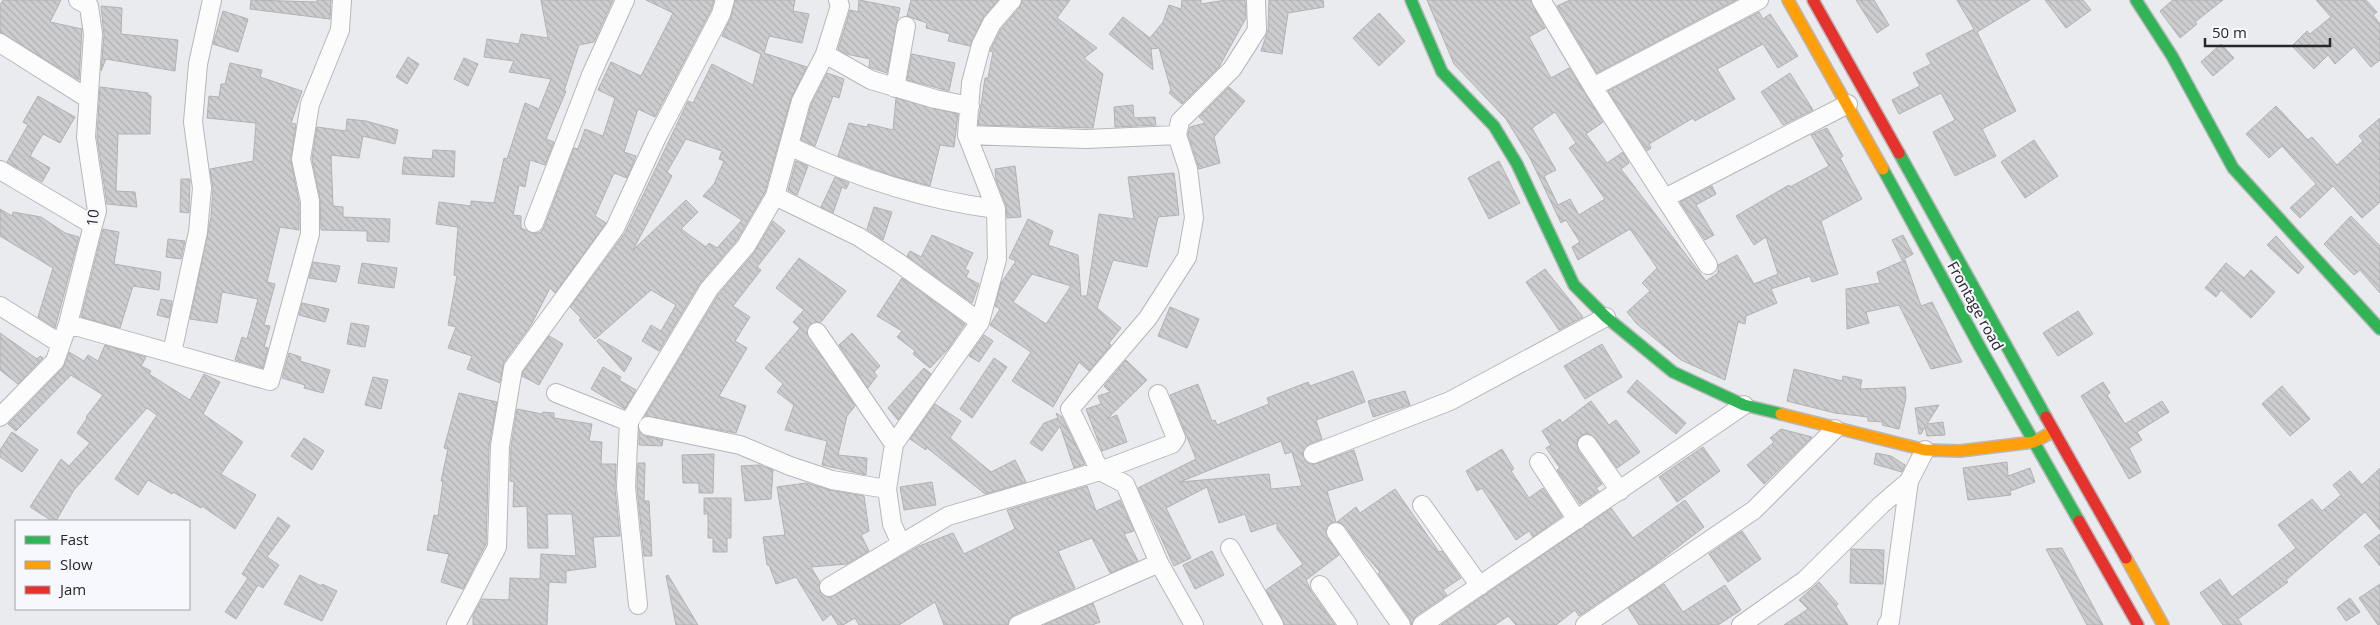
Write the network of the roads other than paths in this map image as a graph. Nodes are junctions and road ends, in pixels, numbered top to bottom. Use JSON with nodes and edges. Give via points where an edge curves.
{"nodes":[{"id":1,"x":78,"y":0,"type":"edge"},
{"id":2,"x":212,"y":0,"type":"edge"},
{"id":3,"x":342,"y":0,"type":"edge"},
{"id":4,"x":625,"y":0,"type":"edge"},
{"id":5,"x":725,"y":0,"type":"edge"},
{"id":6,"x":838,"y":0,"type":"edge"},
{"id":7,"x":1012,"y":0,"type":"edge"},
{"id":8,"x":1256,"y":0,"type":"edge"},
{"id":9,"x":1411,"y":0,"type":"edge"},
{"id":10,"x":1541,"y":0,"type":"edge"},
{"id":11,"x":1759,"y":0,"type":"edge"},
{"id":12,"x":1788,"y":0,"type":"edge"},
{"id":13,"x":2136,"y":0,"type":"edge"},
{"id":14,"x":1818,"y":2,"type":"edge"},
{"id":15,"x":906,"y":26,"type":"dead end"},
{"id":16,"x":0,"y":43,"type":"edge"},
{"id":17,"x":825,"y":54,"type":"junction"},
{"id":18,"x":1593,"y":87,"type":"junction"},
{"id":19,"x":895,"y":88,"type":"junction"},
{"id":20,"x":87,"y":98,"type":"junction"},
{"id":21,"x":1848,"y":104,"type":"junction"},
{"id":22,"x":970,"y":106,"type":"junction"},
{"id":23,"x":968,"y":135,"type":"junction"},
{"id":24,"x":1177,"y":135,"type":"junction"},
{"id":25,"x":789,"y":146,"type":"junction"},
{"id":26,"x":0,"y":170,"type":"edge"},
{"id":27,"x":775,"y":196,"type":"junction"},
{"id":28,"x":1665,"y":198,"type":"junction"},
{"id":29,"x":996,"y":209,"type":"junction"},
{"id":30,"x":534,"y":223,"type":"dead end"},
{"id":31,"x":94,"y":225,"type":"junction"},
{"id":32,"x":1708,"y":265,"type":"dead end"},
{"id":33,"x":0,"y":306,"type":"edge"},
{"id":34,"x":1606,"y":317,"type":"junction"},
{"id":35,"x":980,"y":322,"type":"junction"},
{"id":36,"x":68,"y":324,"type":"junction"},
{"id":37,"x":2380,"y":329,"type":"edge"},
{"id":38,"x":817,"y":332,"type":"dead end"},
{"id":39,"x":61,"y":344,"type":"junction"},
{"id":40,"x":172,"y":353,"type":"junction"},
{"id":41,"x":556,"y":392,"type":"dead end"},
{"id":42,"x":1158,"y":394,"type":"dead end"},
{"id":43,"x":1744,"y":405,"type":"junction"},
{"id":44,"x":0,"y":416,"type":"edge"},
{"id":45,"x":629,"y":422,"type":"junction"},
{"id":46,"x":648,"y":426,"type":"dead end"},
{"id":47,"x":1835,"y":429,"type":"junction"},
{"id":48,"x":2054,"y":430,"type":"junction"},
{"id":49,"x":2034,"y":442,"type":"junction"},
{"id":50,"x":894,"y":444,"type":"junction"},
{"id":51,"x":1588,"y":444,"type":"dead end"},
{"id":52,"x":1925,"y":450,"type":"junction"},
{"id":53,"x":1313,"y":454,"type":"dead end"},
{"id":54,"x":1539,"y":462,"type":"dead end"},
{"id":55,"x":1100,"y":470,"type":"junction"},
{"id":56,"x":1909,"y":481,"type":"junction"},
{"id":57,"x":887,"y":489,"type":"junction"},
{"id":58,"x":1620,"y":491,"type":"junction"},
{"id":59,"x":1422,"y":505,"type":"dead end"},
{"id":60,"x":1577,"y":520,"type":"junction"},
{"id":61,"x":1336,"y":532,"type":"dead end"},
{"id":62,"x":900,"y":544,"type":"junction"},
{"id":63,"x":1230,"y":548,"type":"dead end"},
{"id":64,"x":1159,"y":564,"type":"junction"},
{"id":65,"x":1320,"y":585,"type":"dead end"},
{"id":66,"x":1480,"y":586,"type":"junction"},
{"id":67,"x":829,"y":587,"type":"dead end"},
{"id":68,"x":638,"y":605,"type":"dead end"},
{"id":69,"x":1440,"y":620,"type":"edge"},
{"id":70,"x":456,"y":625,"type":"edge"},
{"id":71,"x":1018,"y":625,"type":"edge"},
{"id":72,"x":1194,"y":625,"type":"edge"},
{"id":73,"x":1274,"y":625,"type":"edge"},
{"id":74,"x":1348,"y":625,"type":"edge"},
{"id":75,"x":1401,"y":625,"type":"edge"},
{"id":76,"x":1422,"y":625,"type":"edge"},
{"id":77,"x":1585,"y":625,"type":"edge"},
{"id":78,"x":1741,"y":625,"type":"edge"},
{"id":79,"x":1887,"y":625,"type":"edge"},
{"id":80,"x":2138,"y":625,"type":"edge"},
{"id":81,"x":2163,"y":625,"type":"edge"}],
"edges":[{"from":1,"to":20,"type":"street","name":"10","via":[[90,6],[93,34]]},
{"from":2,"to":40,"type":"street","via":[[198,64],[193,122],[202,188],[198,232]]},
{"from":3,"to":40,"type":"street","via":[[340,30],[310,104],[301,159],[310,201],[310,234],[270,381]]},
{"from":4,"to":30,"type":"street","via":[[591,75]]},
{"from":5,"to":70,"type":"street","via":[[615,228],[513,368],[500,446],[497,547]]},
{"from":6,"to":17,"type":"street","via":[[840,6]]},
{"from":7,"to":22,"type":"street","via":[[992,23],[980,45],[971,83]]},
{"from":8,"to":24,"type":"street","via":[[1257,30],[1232,69],[1180,121]]},
{"from":9,"to":34,"type":"main road","via":[[1442,72],[1494,126],[1517,164],[1574,285]]},
{"from":10,"to":18,"type":"street"},
{"from":11,"to":18,"type":"street"},
{"from":12,"to":21,"type":"main road","name":"Frontage road"},
{"from":13,"to":37,"type":"main road","via":[[2172,56],[2233,168]]},
{"from":14,"to":48,"type":"main road"},
{"from":15,"to":19,"type":"street"},
{"from":16,"to":20,"type":"street"},
{"from":17,"to":19,"type":"street","via":[[871,80]]},
{"from":17,"to":25,"type":"street","via":[[802,101]]},
{"from":18,"to":28,"type":"street"},
{"from":19,"to":22,"type":"street"},
{"from":20,"to":31,"type":"street","name":"10","via":[[86,137],[97,211]]},
{"from":21,"to":28,"type":"street"},
{"from":21,"to":49,"type":"main road","name":"Frontage road"},
{"from":22,"to":23,"type":"street"},
{"from":23,"to":24,"type":"street","via":[[1086,139]]},
{"from":23,"to":29,"type":"street"},
{"from":24,"to":55,"type":"street","via":[[1188,169],[1194,218],[1187,257],[1148,318],[1070,409]]},
{"from":25,"to":27,"type":"street"},
{"from":25,"to":29,"type":"street","via":[[824,163],[917,194]]},
{"from":26,"to":31,"type":"street"},
{"from":27,"to":35,"type":"street","via":[[859,237]]},
{"from":27,"to":45,"type":"street","via":[[746,246],[709,289]]},
{"from":28,"to":32,"type":"street"},
{"from":29,"to":35,"type":"street","via":[[997,259]]},
{"from":31,"to":36,"type":"street","name":"10"},
{"from":33,"to":39,"type":"street"},
{"from":34,"to":43,"type":"main road","via":[[1673,372]]},
{"from":34,"to":53,"type":"street","via":[[1450,401]]},
{"from":35,"to":50,"type":"street"},
{"from":36,"to":39,"type":"street","name":"10"},
{"from":36,"to":40,"type":"street"},
{"from":38,"to":50,"type":"street"},
{"from":39,"to":44,"type":"street","name":"10","via":[[55,361]]},
{"from":41,"to":45,"type":"street"},
{"from":42,"to":55,"type":"street","via":[[1175,441]]},
{"from":43,"to":47,"type":"main road"},
{"from":43,"to":58,"type":"street"},
{"from":45,"to":68,"type":"street","via":[[626,487]]},
{"from":46,"to":57,"type":"street","via":[[740,444],[832,480]]},
{"from":47,"to":52,"type":"main road"},
{"from":47,"to":77,"type":"street","via":[[1754,510]]},
{"from":48,"to":49,"type":"main road"},
{"from":48,"to":81,"type":"main road"},
{"from":49,"to":52,"type":"main road","via":[[1960,451]]},
{"from":49,"to":80,"type":"main road","name":"Frontage road"},
{"from":50,"to":57,"type":"street"},
{"from":51,"to":58,"type":"street"},
{"from":52,"to":56,"type":"street"},
{"from":54,"to":60,"type":"street"},
{"from":55,"to":62,"type":"street","via":[[948,516]]},
{"from":55,"to":64,"type":"street","via":[[1125,484]]},
{"from":56,"to":78,"type":"street","via":[[1880,505],[1805,580]]},
{"from":56,"to":79,"type":"street"},
{"from":57,"to":62,"type":"street","via":[[892,524]]},
{"from":58,"to":60,"type":"street"},
{"from":59,"to":66,"type":"street"},
{"from":60,"to":66,"type":"street"},
{"from":61,"to":75,"type":"street"},
{"from":62,"to":67,"type":"street"},
{"from":63,"to":73,"type":"street"},
{"from":64,"to":71,"type":"street"},
{"from":64,"to":72,"type":"street"},
{"from":65,"to":74,"type":"street"},
{"from":66,"to":69,"type":"street"},
{"from":69,"to":76,"type":"street"}]}
